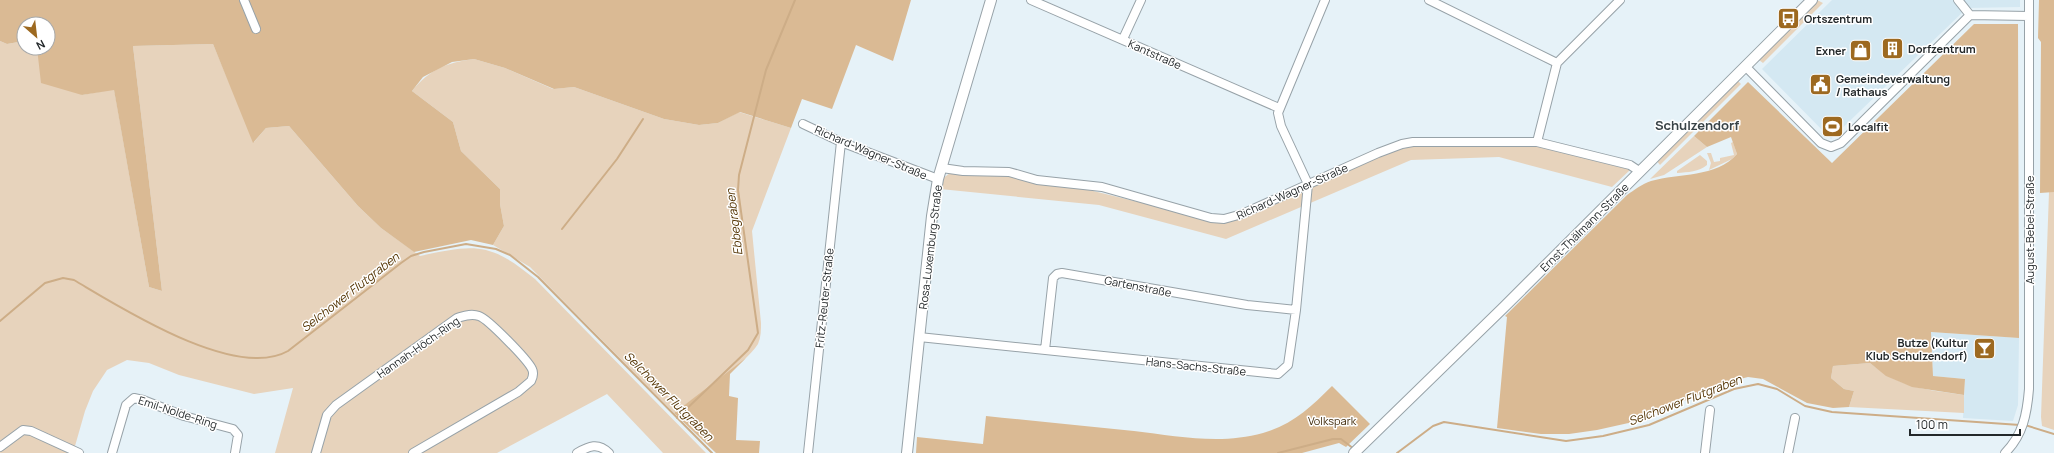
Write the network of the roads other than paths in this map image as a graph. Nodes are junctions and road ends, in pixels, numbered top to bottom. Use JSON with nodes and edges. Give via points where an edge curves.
{"nodes":[{"id":1,"x":244,"y":0,"type":"edge"},
{"id":2,"x":991,"y":0,"type":"edge"},
{"id":3,"x":1031,"y":0,"type":"edge"},
{"id":4,"x":1141,"y":0,"type":"edge"},
{"id":5,"x":1325,"y":0,"type":"edge"},
{"id":6,"x":1429,"y":0,"type":"edge"},
{"id":7,"x":1620,"y":0,"type":"edge"},
{"id":8,"x":1812,"y":0,"type":"edge"},
{"id":9,"x":1958,"y":0,"type":"edge"},
{"id":10,"x":2030,"y":0,"type":"edge"},
{"id":11,"x":1970,"y":15,"type":"junction"},
{"id":12,"x":2029,"y":16,"type":"junction"},
{"id":13,"x":256,"y":29,"type":"dead end"},
{"id":14,"x":1123,"y":39,"type":"junction"},
{"id":15,"x":1557,"y":63,"type":"junction"},
{"id":16,"x":1745,"y":66,"type":"junction"},
{"id":17,"x":1279,"y":108,"type":"junction"},
{"id":18,"x":803,"y":124,"type":"dead end"},
{"id":19,"x":841,"y":142,"type":"junction"},
{"id":20,"x":1537,"y":142,"type":"junction"},
{"id":21,"x":942,"y":168,"type":"junction"},
{"id":22,"x":1639,"y":171,"type":"junction"},
{"id":23,"x":938,"y":180,"type":"junction"},
{"id":24,"x":1308,"y":184,"type":"junction"},
{"id":25,"x":1296,"y":310,"type":"junction"},
{"id":26,"x":919,"y":336,"type":"junction"},
{"id":27,"x":1045,"y":350,"type":"junction"},
{"id":28,"x":1710,"y":410,"type":"dead end"},
{"id":29,"x":1795,"y":418,"type":"dead end"},
{"id":30,"x":0,"y":447,"type":"edge"},
{"id":31,"x":80,"y":453,"type":"edge"},
{"id":32,"x":112,"y":453,"type":"edge"},
{"id":33,"x":235,"y":453,"type":"edge"},
{"id":34,"x":316,"y":453,"type":"edge"},
{"id":35,"x":413,"y":453,"type":"edge"},
{"id":36,"x":577,"y":453,"type":"edge"},
{"id":37,"x":609,"y":453,"type":"edge"},
{"id":38,"x":808,"y":453,"type":"edge"},
{"id":39,"x":907,"y":453,"type":"edge"},
{"id":40,"x":1354,"y":453,"type":"edge"},
{"id":41,"x":1705,"y":453,"type":"edge"},
{"id":42,"x":1788,"y":453,"type":"edge"},
{"id":43,"x":2006,"y":453,"type":"edge"}],
"edges":[{"from":1,"to":13,"type":"street"},
{"from":2,"to":21,"type":"street","name":"Rosa-Luxemburg-Straße"},
{"from":3,"to":14,"type":"street","name":"Kantstraße"},
{"from":4,"to":14,"type":"street"},
{"from":5,"to":17,"type":"street"},
{"from":6,"to":15,"type":"street"},
{"from":7,"to":15,"type":"street"},
{"from":8,"to":16,"type":"street","name":"Ernst-Thälmann-Straße"},
{"from":9,"to":11,"type":"street"},
{"from":10,"to":12,"type":"street","name":"August-Bebel-Straße"},
{"from":11,"to":12,"type":"street"},
{"from":11,"to":16,"type":"street","via":[[1841,143],[1831,147],[1821,143]]},
{"from":12,"to":43,"type":"street","name":"August-Bebel-Straße","via":[[2028,389],[2026,415],[2020,433]]},
{"from":14,"to":17,"type":"street","name":"Kantstraße"},
{"from":15,"to":20,"type":"street"},
{"from":16,"to":22,"type":"street","name":"Ernst-Thälmann-Straße"},
{"from":17,"to":24,"type":"street","via":[[1278,118],[1281,126]]},
{"from":18,"to":19,"type":"street","name":"Richard-Wagner-Straße"},
{"from":19,"to":23,"type":"street","name":"Richard-Wagner-Straße"},
{"from":19,"to":38,"type":"street","name":"Fritz-Reuter-Straße"},
{"from":20,"to":22,"type":"street","name":"Richard-Wagner-Straße","via":[[1630,165]]},
{"from":20,"to":24,"type":"street","name":"Richard-Wagner-Straße","via":[[1402,144]]},
{"from":21,"to":23,"type":"street","name":"Rosa-Luxemburg-Straße"},
{"from":21,"to":24,"type":"street","name":"Richard-Wagner-Straße","via":[[1009,172],[1037,180],[1102,187],[1220,219],[1242,214]]},
{"from":22,"to":40,"type":"street","name":"Ernst-Thälmann-Straße"},
{"from":23,"to":26,"type":"street","name":"Rosa-Luxemburg-Straße"},
{"from":24,"to":25,"type":"street","name":"Hans-Sachs-Straße"},
{"from":25,"to":27,"type":"street","name":"Hans-Sachs-Straße","via":[[1288,365],[1278,374]]},
{"from":25,"to":27,"type":"street","name":"Gartenstraße","via":[[1247,305],[1062,273],[1056,274],[1053,278]]},
{"from":26,"to":27,"type":"street","name":"Hans-Sachs-Straße"},
{"from":26,"to":39,"type":"street","name":"Rosa-Luxemburg-Straße"},
{"from":28,"to":41,"type":"street"},
{"from":29,"to":42,"type":"street"},
{"from":30,"to":31,"type":"street","via":[[23,430],[31,431]]},
{"from":32,"to":33,"type":"street","name":"Emil-Nolde-Ring","via":[[126,405],[134,398],[184,416],[233,429],[238,436]]},
{"from":34,"to":35,"type":"street","name":"Hannah-Höch-Ring","via":[[327,415],[336,405],[457,318],[478,316],[487,321],[527,362],[533,372],[532,381],[518,392]]},
{"from":36,"to":37,"type":"street","via":[[590,446],[602,447]]}]}
